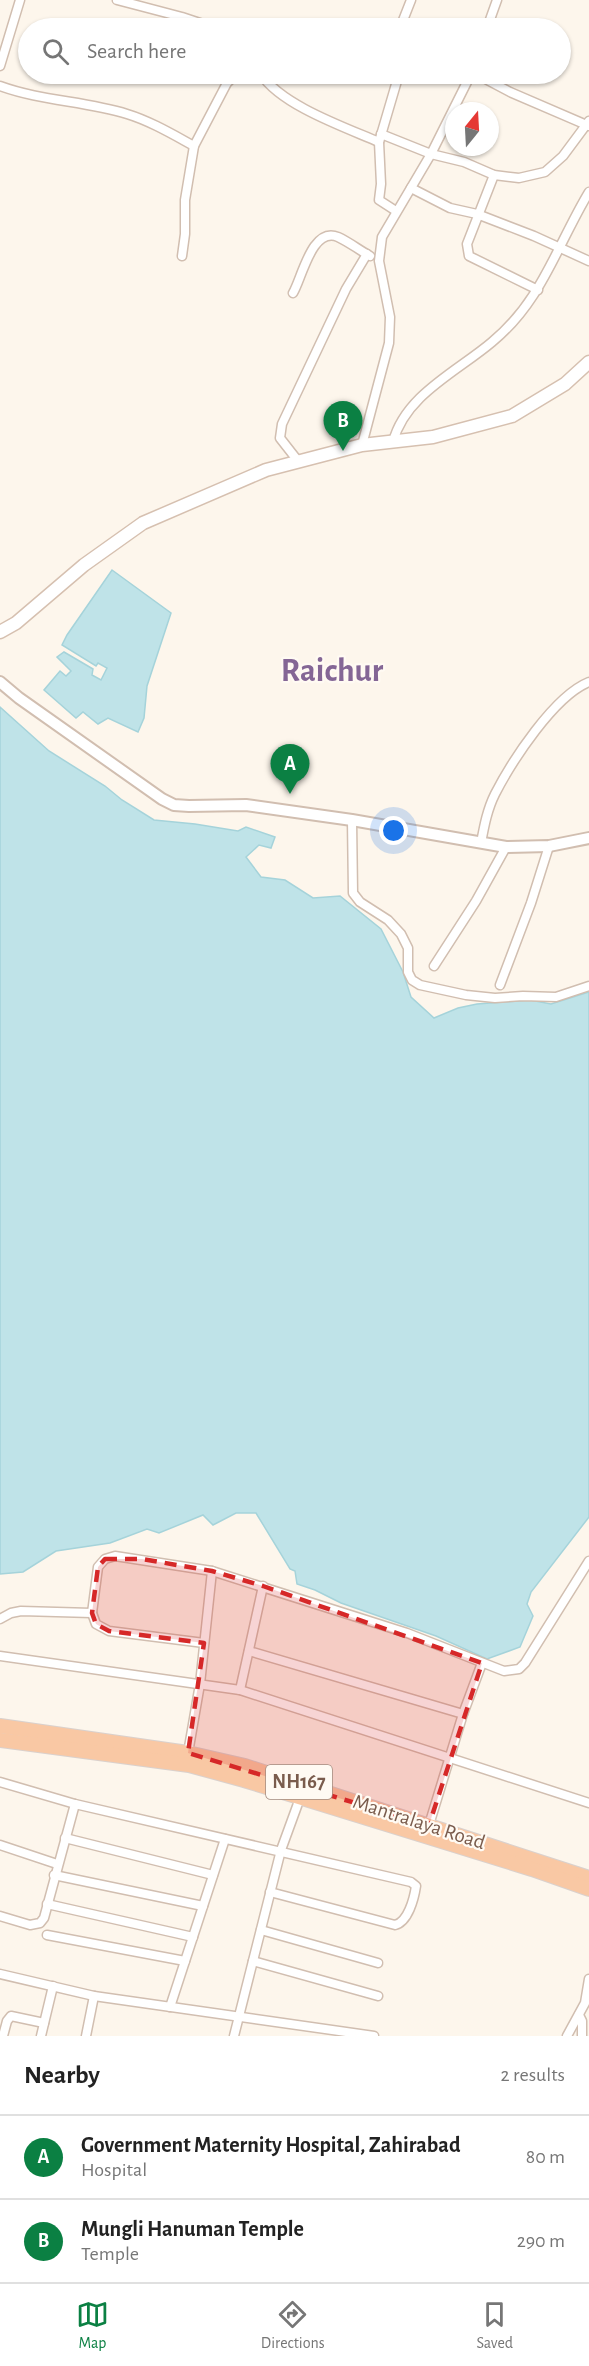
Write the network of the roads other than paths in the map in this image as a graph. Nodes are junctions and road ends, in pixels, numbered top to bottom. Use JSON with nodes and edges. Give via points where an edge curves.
{"nodes":[{"id":1,"x":20,"y":0,"type":"edge"},
{"id":2,"x":117,"y":0,"type":"edge"},
{"id":3,"x":411,"y":0,"type":"edge"},
{"id":4,"x":497,"y":0,"type":"edge"},
{"id":5,"x":145,"y":4,"type":"edge"},
{"id":6,"x":185,"y":18,"type":"edge"},
{"id":7,"x":404,"y":18,"type":"edge"},
{"id":8,"x":491,"y":18,"type":"edge"},
{"id":9,"x":0,"y":66,"type":"edge"},
{"id":10,"x":226,"y":84,"type":"edge"},
{"id":11,"x":269,"y":84,"type":"edge"},
{"id":12,"x":396,"y":84,"type":"edge"},
{"id":13,"x":466,"y":84,"type":"edge"},
{"id":14,"x":495,"y":84,"type":"edge"},
{"id":15,"x":0,"y":86,"type":"edge"},
{"id":16,"x":588,"y":124,"type":"edge"},
{"id":17,"x":380,"y":138,"type":"junction"},
{"id":18,"x":194,"y":146,"type":"junction"},
{"id":19,"x":431,"y":154,"type":"junction"},
{"id":20,"x":494,"y":175,"type":"junction"},
{"id":21,"x":411,"y":188,"type":"junction"},
{"id":22,"x":589,"y":192,"type":"edge"},
{"id":23,"x":396,"y":211,"type":"junction"},
{"id":24,"x":477,"y":214,"type":"junction"},
{"id":25,"x":560,"y":247,"type":"junction"},
{"id":26,"x":367,"y":254,"type":"junction"},
{"id":27,"x":182,"y":256,"type":"dead end"},
{"id":28,"x":379,"y":261,"type":"junction"},
{"id":29,"x":589,"y":261,"type":"edge"},
{"id":30,"x":538,"y":290,"type":"junction"},
{"id":31,"x":293,"y":293,"type":"dead end"},
{"id":32,"x":589,"y":362,"type":"edge"},
{"id":33,"x":393,"y":442,"type":"junction"},
{"id":34,"x":362,"y":445,"type":"junction"},
{"id":35,"x":298,"y":461,"type":"junction"},
{"id":36,"x":0,"y":632,"type":"edge"},
{"id":37,"x":0,"y":682,"type":"edge"},
{"id":38,"x":589,"y":682,"type":"edge"},
{"id":39,"x":352,"y":820,"type":"junction"},
{"id":40,"x":589,"y":838,"type":"edge"},
{"id":41,"x":481,"y":843,"type":"junction"},
{"id":42,"x":549,"y":846,"type":"junction"},
{"id":43,"x":506,"y":847,"type":"junction"},
{"id":44,"x":434,"y":966,"type":"dead end"},
{"id":45,"x":500,"y":985,"type":"dead end"},
{"id":46,"x":589,"y":986,"type":"edge"},
{"id":47,"x":589,"y":1561,"type":"edge"},
{"id":48,"x":213,"y":1571,"type":"junction"},
{"id":49,"x":263,"y":1586,"type":"junction"},
{"id":50,"x":92,"y":1613,"type":"junction"},
{"id":51,"x":0,"y":1619,"type":"edge"},
{"id":52,"x":204,"y":1643,"type":"junction"},
{"id":53,"x":249,"y":1651,"type":"junction"},
{"id":54,"x":0,"y":1656,"type":"edge"},
{"id":55,"x":482,"y":1663,"type":"junction"},
{"id":56,"x":200,"y":1684,"type":"junction"},
{"id":57,"x":240,"y":1690,"type":"junction"},
{"id":58,"x":464,"y":1714,"type":"junction"},
{"id":59,"x":0,"y":1726,"type":"edge"},
{"id":60,"x":0,"y":1740,"type":"edge"},
{"id":61,"x":188,"y":1753,"type":"junction"},
{"id":62,"x":450,"y":1758,"type":"junction"},
{"id":63,"x":0,"y":1782,"type":"edge"},
{"id":64,"x":300,"y":1798,"type":"junction"},
{"id":65,"x":589,"y":1803,"type":"edge"},
{"id":66,"x":75,"y":1804,"type":"junction"},
{"id":67,"x":429,"y":1825,"type":"junction"},
{"id":68,"x":65,"y":1838,"type":"junction"},
{"id":69,"x":225,"y":1839,"type":"junction"},
{"id":70,"x":0,"y":1845,"type":"edge"},
{"id":71,"x":281,"y":1850,"type":"junction"},
{"id":72,"x":57,"y":1864,"type":"junction"},
{"id":73,"x":54,"y":1875,"type":"junction"},
{"id":74,"x":213,"y":1875,"type":"junction"},
{"id":75,"x":589,"y":1878,"type":"edge"},
{"id":76,"x":589,"y":1889,"type":"edge"},
{"id":77,"x":270,"y":1892,"type":"junction"},
{"id":78,"x":47,"y":1905,"type":"junction"},
{"id":79,"x":203,"y":1906,"type":"junction"},
{"id":80,"x":0,"y":1916,"type":"edge"},
{"id":81,"x":261,"y":1930,"type":"junction"},
{"id":82,"x":47,"y":1935,"type":"dead end"},
{"id":83,"x":193,"y":1937,"type":"junction"},
{"id":84,"x":185,"y":1961,"type":"junction"},
{"id":85,"x":253,"y":1961,"type":"junction"},
{"id":86,"x":378,"y":1963,"type":"dead end"},
{"id":87,"x":0,"y":1974,"type":"edge"},
{"id":88,"x":589,"y":1979,"type":"edge"},
{"id":89,"x":53,"y":1986,"type":"junction"},
{"id":90,"x":94,"y":1996,"type":"junction"},
{"id":91,"x":378,"y":1996,"type":"dead end"},
{"id":92,"x":170,"y":2007,"type":"junction"},
{"id":93,"x":579,"y":2015,"type":"junction"},
{"id":94,"x":239,"y":2017,"type":"junction"},
{"id":95,"x":44,"y":2023,"type":"junction"},
{"id":96,"x":319,"y":2032,"type":"edge"},
{"id":97,"x":358,"y":2035,"type":"edge"},
{"id":98,"x":3,"y":2036,"type":"edge"},
{"id":99,"x":41,"y":2036,"type":"edge"},
{"id":100,"x":86,"y":2036,"type":"edge"},
{"id":101,"x":234,"y":2036,"type":"edge"},
{"id":102,"x":374,"y":2036,"type":"edge"},
{"id":103,"x":567,"y":2036,"type":"edge"},
{"id":104,"x":582,"y":2036,"type":"edge"}],
"edges":[{"from":1,"to":9,"type":"street"},
{"from":2,"to":5,"type":"street"},
{"from":3,"to":7,"type":"street"},
{"from":4,"to":8,"type":"street"},
{"from":5,"to":6,"type":"street"},
{"from":10,"to":18,"type":"street"},
{"from":11,"to":17,"type":"street","via":[[326,120]]},
{"from":12,"to":17,"type":"street"},
{"from":13,"to":19,"type":"street"},
{"from":14,"to":16,"type":"street"},
{"from":15,"to":18,"type":"street","via":[[125,113]]},
{"from":16,"to":20,"type":"street","via":[[563,156],[544,172],[519,178]]},
{"from":17,"to":19,"type":"street"},
{"from":17,"to":23,"type":"street","via":[[379,200]]},
{"from":18,"to":27,"type":"street","via":[[185,200]]},
{"from":19,"to":20,"type":"street"},
{"from":19,"to":21,"type":"street"},
{"from":20,"to":24,"type":"street"},
{"from":21,"to":23,"type":"street"},
{"from":21,"to":24,"type":"street","via":[[450,208]]},
{"from":22,"to":25,"type":"street"},
{"from":23,"to":28,"type":"street","via":[[382,237]]},
{"from":24,"to":25,"type":"street"},
{"from":24,"to":30,"type":"street","via":[[467,244],[469,256]]},
{"from":25,"to":29,"type":"street"},
{"from":25,"to":30,"type":"street"},
{"from":26,"to":28,"type":"street"},
{"from":26,"to":31,"type":"street","via":[[336,236],[324,237],[307,259]]},
{"from":26,"to":35,"type":"street","via":[[346,289],[282,424],[280,438]]},
{"from":28,"to":34,"type":"street","via":[[391,329]]},
{"from":30,"to":33,"type":"street","via":[[524,311],[493,342],[417,401]]},
{"from":32,"to":33,"type":"main road","via":[[565,384],[512,416],[434,437]]},
{"from":33,"to":34,"type":"main road"},
{"from":34,"to":35,"type":"main road"},
{"from":35,"to":36,"type":"main road","via":[[266,470],[143,523]]},
{"from":37,"to":39,"type":"street","via":[[174,805],[246,805]]},
{"from":38,"to":41,"type":"street","via":[[576,687],[533,732],[495,795]]},
{"from":39,"to":41,"type":"street"},
{"from":39,"to":46,"type":"street","via":[[353,893],[401,934],[408,948],[412,980],[466,995],[495,998],[556,997]]},
{"from":40,"to":42,"type":"street"},
{"from":41,"to":43,"type":"street"},
{"from":42,"to":43,"type":"street"},
{"from":42,"to":45,"type":"street"},
{"from":43,"to":44,"type":"street"},
{"from":47,"to":55,"type":"street","via":[[519,1669],[504,1671]]},
{"from":48,"to":49,"type":"street"},
{"from":48,"to":50,"type":"street","via":[[115,1556],[105,1559],[98,1567]]},
{"from":48,"to":52,"type":"street"},
{"from":49,"to":53,"type":"street"},
{"from":49,"to":55,"type":"street","via":[[407,1633]]},
{"from":50,"to":51,"type":"street","via":[[21,1611]]},
{"from":50,"to":52,"type":"street","via":[[96,1624],[109,1631]]},
{"from":52,"to":56,"type":"street"},
{"from":53,"to":57,"type":"street"},
{"from":53,"to":58,"type":"street"},
{"from":54,"to":56,"type":"street"},
{"from":55,"to":58,"type":"street"},
{"from":56,"to":57,"type":"street"},
{"from":56,"to":61,"type":"street"},
{"from":57,"to":62,"type":"street"},
{"from":58,"to":62,"type":"street"},
{"from":59,"to":61,"type":"highway","name":"Mantralaya Road","number":"NH167"},
{"from":60,"to":64,"type":"highway","name":"Mantralaya Road","number":"NH167","via":[[189,1765]]},
{"from":61,"to":67,"type":"highway","name":"Mantralaya Road","number":"NH167","via":[[245,1766]]},
{"from":62,"to":65,"type":"street"},
{"from":62,"to":67,"type":"street"},
{"from":63,"to":66,"type":"street"},
{"from":64,"to":71,"type":"street"},
{"from":64,"to":76,"type":"highway","name":"Mantralaya Road","number":"NH167"},
{"from":66,"to":68,"type":"street"},
{"from":66,"to":69,"type":"street"},
{"from":67,"to":75,"type":"highway","name":"Mantralaya Road","number":"NH167"},
{"from":68,"to":72,"type":"street"},
{"from":68,"to":74,"type":"street"},
{"from":69,"to":71,"type":"street"},
{"from":69,"to":74,"type":"street"},
{"from":70,"to":72,"type":"street"},
{"from":71,"to":77,"type":"street"},
{"from":71,"to":77,"type":"street","via":[[411,1882],[415,1891],[405,1919],[395,1925]]},
{"from":72,"to":73,"type":"street"},
{"from":73,"to":78,"type":"street"},
{"from":73,"to":79,"type":"street"},
{"from":74,"to":79,"type":"street"},
{"from":77,"to":81,"type":"street"},
{"from":78,"to":80,"type":"street","via":[[44,1918],[36,1925]]},
{"from":78,"to":83,"type":"street"},
{"from":79,"to":83,"type":"street"},
{"from":81,"to":85,"type":"street"},
{"from":81,"to":86,"type":"street"},
{"from":82,"to":84,"type":"street"},
{"from":83,"to":84,"type":"street"},
{"from":84,"to":92,"type":"street"},
{"from":85,"to":91,"type":"street"},
{"from":85,"to":94,"type":"street"},
{"from":87,"to":89,"type":"street"},
{"from":88,"to":93,"type":"street"},
{"from":89,"to":90,"type":"street"},
{"from":89,"to":95,"type":"street"},
{"from":90,"to":92,"type":"street"},
{"from":90,"to":100,"type":"street"},
{"from":92,"to":94,"type":"street"},
{"from":93,"to":103,"type":"street"},
{"from":93,"to":104,"type":"street"},
{"from":94,"to":96,"type":"street"},
{"from":94,"to":101,"type":"street"},
{"from":95,"to":98,"type":"street","via":[[11,2016]]},
{"from":95,"to":99,"type":"street"},
{"from":96,"to":97,"type":"street"},
{"from":97,"to":102,"type":"street"}]}
